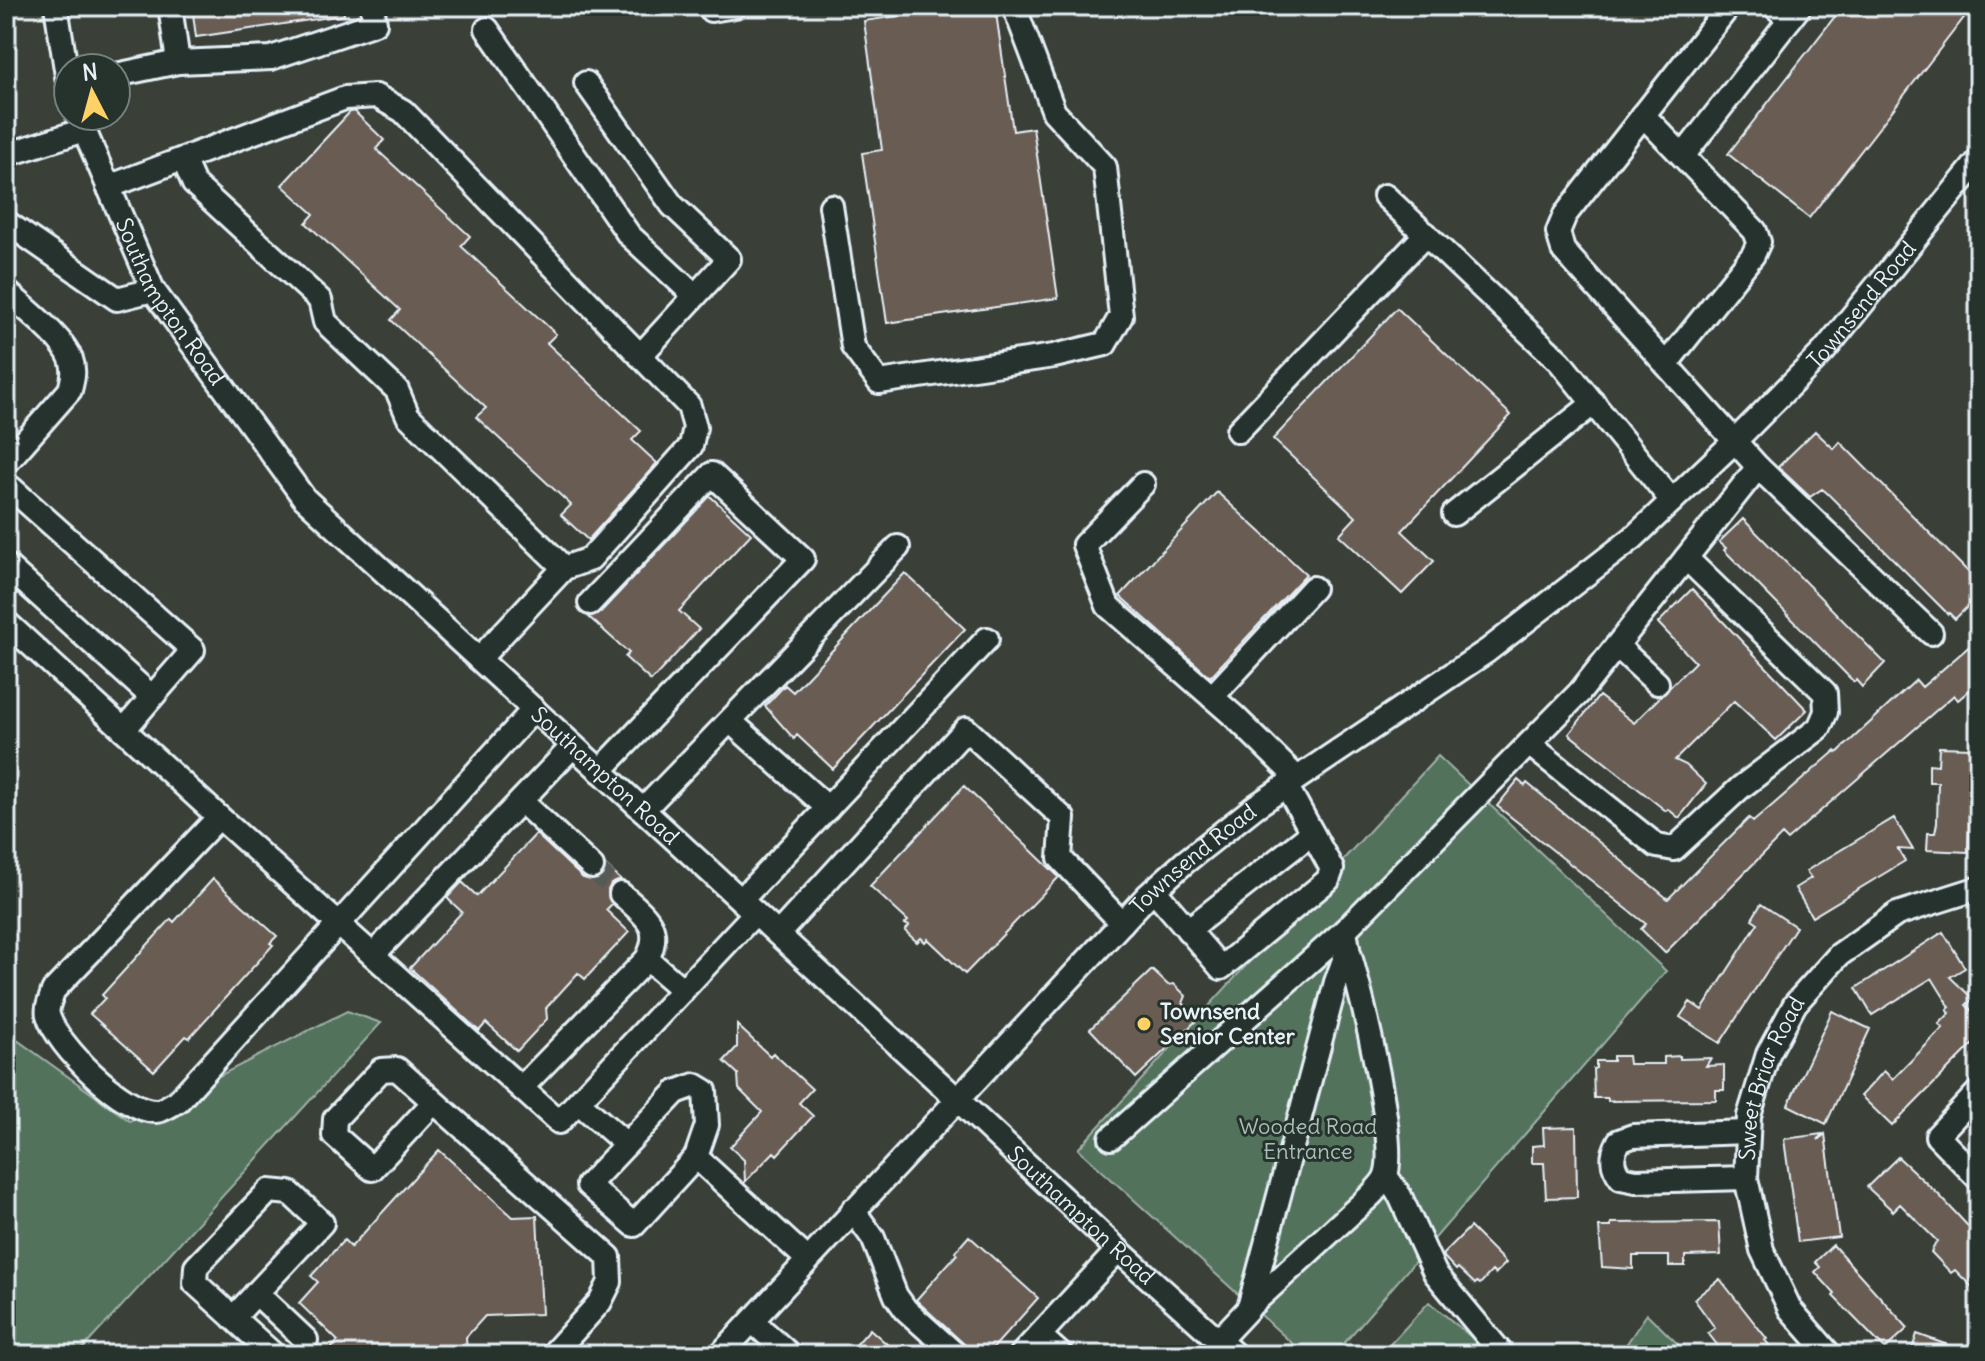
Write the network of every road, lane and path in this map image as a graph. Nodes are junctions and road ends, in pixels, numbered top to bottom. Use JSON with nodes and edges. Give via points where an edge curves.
{"nodes":[{"id":1,"x":56,"y":6,"type":"edge"},
{"id":2,"x":170,"y":6,"type":"edge"},
{"id":3,"x":372,"y":6,"type":"edge"},
{"id":4,"x":710,"y":6,"type":"edge"},
{"id":5,"x":735,"y":6,"type":"edge"},
{"id":6,"x":1014,"y":6,"type":"edge"},
{"id":7,"x":1729,"y":6,"type":"edge"},
{"id":8,"x":1788,"y":10,"type":"edge"},
{"id":9,"x":487,"y":29,"type":"dead end"},
{"id":10,"x":63,"y":52,"type":"edge"},
{"id":11,"x":178,"y":62,"type":"junction"},
{"id":12,"x":132,"y":72,"type":"edge"},
{"id":13,"x":586,"y":83,"type":"dead end"},
{"id":14,"x":1643,"y":115,"type":"junction"},
{"id":15,"x":60,"y":132,"type":"edge"},
{"id":16,"x":85,"y":132,"type":"edge"},
{"id":17,"x":6,"y":155,"type":"edge"},
{"id":18,"x":1683,"y":156,"type":"junction"},
{"id":19,"x":183,"y":159,"type":"junction"},
{"id":20,"x":1979,"y":160,"type":"edge"},
{"id":21,"x":108,"y":187,"type":"junction"},
{"id":22,"x":1385,"y":196,"type":"dead end"},
{"id":23,"x":831,"y":206,"type":"dead end"},
{"id":24,"x":6,"y":222,"type":"edge"},
{"id":25,"x":1426,"y":234,"type":"junction"},
{"id":26,"x":153,"y":290,"type":"junction"},
{"id":27,"x":6,"y":291,"type":"edge"},
{"id":28,"x":695,"y":296,"type":"junction"},
{"id":29,"x":640,"y":356,"type":"junction"},
{"id":30,"x":1666,"y":364,"type":"junction"},
{"id":31,"x":1594,"y":403,"type":"junction"},
{"id":32,"x":1238,"y":431,"type":"dead end"},
{"id":33,"x":1736,"y":440,"type":"junction"},
{"id":34,"x":6,"y":463,"type":"edge"},
{"id":35,"x":1758,"y":467,"type":"junction"},
{"id":36,"x":1143,"y":484,"type":"dead end"},
{"id":37,"x":6,"y":494,"type":"edge"},
{"id":38,"x":1672,"y":501,"type":"junction"},
{"id":39,"x":1454,"y":514,"type":"dead end"},
{"id":40,"x":898,"y":547,"type":"dead end"},
{"id":41,"x":1686,"y":558,"type":"junction"},
{"id":42,"x":6,"y":565,"type":"edge"},
{"id":43,"x":564,"y":568,"type":"junction"},
{"id":44,"x":1313,"y":588,"type":"dead end"},
{"id":45,"x":590,"y":603,"type":"dead end"},
{"id":46,"x":6,"y":622,"type":"edge"},
{"id":47,"x":1931,"y":633,"type":"dead end"},
{"id":48,"x":987,"y":639,"type":"dead end"},
{"id":49,"x":1617,"y":646,"type":"junction"},
{"id":50,"x":479,"y":659,"type":"junction"},
{"id":51,"x":1657,"y":683,"type":"dead end"},
{"id":52,"x":152,"y":697,"type":"junction"},
{"id":53,"x":1212,"y":697,"type":"junction"},
{"id":54,"x":534,"y":709,"type":"junction"},
{"id":55,"x":730,"y":721,"type":"junction"},
{"id":56,"x":124,"y":730,"type":"junction"},
{"id":57,"x":1529,"y":744,"type":"junction"},
{"id":58,"x":573,"y":746,"type":"junction"},
{"id":59,"x":600,"y":771,"type":"junction"},
{"id":60,"x":1291,"y":782,"type":"junction"},
{"id":61,"x":521,"y":801,"type":"junction"},
{"id":62,"x":828,"y":808,"type":"junction"},
{"id":63,"x":643,"y":810,"type":"junction"},
{"id":64,"x":219,"y":817,"type":"junction"},
{"id":65,"x":1312,"y":833,"type":"junction"},
{"id":66,"x":592,"y":867,"type":"tunnel mouth"},
{"id":67,"x":1979,"y":888,"type":"edge"},
{"id":68,"x":1154,"y":890,"type":"junction"},
{"id":69,"x":621,"y":894,"type":"tunnel mouth"},
{"id":70,"x":748,"y":906,"type":"junction"},
{"id":71,"x":1122,"y":923,"type":"junction"},
{"id":72,"x":338,"y":925,"type":"junction"},
{"id":73,"x":1188,"y":930,"type":"junction"},
{"id":74,"x":778,"y":934,"type":"junction"},
{"id":75,"x":1346,"y":939,"type":"junction"},
{"id":76,"x":373,"y":955,"type":"junction"},
{"id":77,"x":647,"y":959,"type":"junction"},
{"id":78,"x":683,"y":990,"type":"junction"},
{"id":79,"x":521,"y":1088,"type":"junction"},
{"id":80,"x":1979,"y":1091,"type":"edge"},
{"id":81,"x":957,"y":1099,"type":"junction"},
{"id":82,"x":434,"y":1102,"type":"junction"},
{"id":83,"x":578,"y":1102,"type":"junction"},
{"id":84,"x":1748,"y":1132,"type":"junction"},
{"id":85,"x":1111,"y":1138,"type":"dead end"},
{"id":86,"x":626,"y":1144,"type":"junction"},
{"id":87,"x":696,"y":1157,"type":"junction"},
{"id":88,"x":1386,"y":1176,"type":"junction"},
{"id":89,"x":1746,"y":1178,"type":"junction"},
{"id":90,"x":1979,"y":1179,"type":"edge"},
{"id":91,"x":853,"y":1210,"type":"junction"},
{"id":92,"x":1118,"y":1250,"type":"junction"},
{"id":93,"x":808,"y":1260,"type":"junction"},
{"id":94,"x":256,"y":1293,"type":"junction"},
{"id":95,"x":1249,"y":1308,"type":"junction"},
{"id":96,"x":233,"y":1318,"type":"junction"},
{"id":97,"x":752,"y":1321,"type":"junction"},
{"id":98,"x":1040,"y":1336,"type":"junction"},
{"id":99,"x":306,"y":1340,"type":"dead end"},
{"id":100,"x":1227,"y":1348,"type":"edge"},
{"id":101,"x":732,"y":1351,"type":"edge"},
{"id":102,"x":274,"y":1355,"type":"edge"},
{"id":103,"x":552,"y":1355,"type":"edge"},
{"id":104,"x":790,"y":1355,"type":"edge"},
{"id":105,"x":956,"y":1355,"type":"edge"},
{"id":106,"x":1021,"y":1355,"type":"edge"},
{"id":107,"x":1061,"y":1355,"type":"edge"},
{"id":108,"x":1503,"y":1355,"type":"edge"},
{"id":109,"x":1830,"y":1355,"type":"edge"}],
"edges":[{"from":1,"to":10,"type":"street"},
{"from":2,"to":11,"type":"street"},
{"from":3,"to":11,"type":"street","via":[[375,23],[271,58]]},
{"from":4,"to":5,"type":"street"},
{"from":6,"to":23,"type":"street","via":[[1054,112],[1105,167],[1121,316],[1105,344],[879,382],[853,347]]},
{"from":7,"to":14,"type":"street"},
{"from":8,"to":18,"type":"street"},
{"from":9,"to":28,"type":"street","via":[[629,235]]},
{"from":11,"to":12,"type":"street"},
{"from":13,"to":28,"type":"street","via":[[672,205],[729,259]]},
{"from":14,"to":18,"type":"street"},
{"from":14,"to":30,"type":"street","via":[[1565,215],[1558,232],[1563,250]]},
{"from":15,"to":17,"type":"street"},
{"from":16,"to":21,"type":"street","name":"Southampton Road"},
{"from":18,"to":30,"type":"street","via":[[1755,231],[1759,242]]},
{"from":19,"to":21,"type":"street"},
{"from":19,"to":29,"type":"street","via":[[345,98],[376,96],[403,111]]},
{"from":19,"to":43,"type":"street","via":[[194,184],[320,300],[325,322],[397,390],[408,416]]},
{"from":20,"to":33,"type":"street","name":"Townsend Road","via":[[1824,351]]},
{"from":21,"to":26,"type":"street","name":"Southampton Road"},
{"from":22,"to":25,"type":"street"},
{"from":24,"to":26,"type":"street","via":[[117,299]]},
{"from":25,"to":31,"type":"street","via":[[1560,362]]},
{"from":25,"to":32,"type":"street"},
{"from":26,"to":50,"type":"street","name":"Southampton Road","via":[[304,498]]},
{"from":27,"to":34,"type":"street","via":[[66,348],[74,376],[70,390]]},
{"from":28,"to":29,"type":"street"},
{"from":29,"to":43,"type":"street","via":[[689,406],[695,427],[691,446],[590,559]]},
{"from":30,"to":33,"type":"street"},
{"from":31,"to":38,"type":"street"},
{"from":31,"to":39,"type":"street"},
{"from":33,"to":35,"type":"street"},
{"from":33,"to":38,"type":"street","name":"Townsend Road"},
{"from":35,"to":41,"type":"street"},
{"from":35,"to":47,"type":"street"},
{"from":36,"to":53,"type":"street","via":[[1084,545],[1108,606]]},
{"from":37,"to":52,"type":"street","via":[[11,488],[193,650]]},
{"from":38,"to":60,"type":"street","name":"Townsend Road","via":[[1633,538],[1487,651]]},
{"from":40,"to":55,"type":"street"},
{"from":41,"to":49,"type":"street"},
{"from":41,"to":57,"type":"street","via":[[1825,693],[1826,712],[1819,728],[1740,788],[1674,849],[1657,846]]},
{"from":42,"to":52,"type":"street"},
{"from":43,"to":50,"type":"street"},
{"from":44,"to":53,"type":"street"},
{"from":45,"to":59,"type":"street","via":[[712,474],[803,559]]},
{"from":46,"to":56,"type":"street"},
{"from":48,"to":62,"type":"street"},
{"from":49,"to":51,"type":"street"},
{"from":49,"to":57,"type":"street"},
{"from":50,"to":54,"type":"street","name":"Southampton Road"},
{"from":52,"to":56,"type":"street"},
{"from":53,"to":60,"type":"street"},
{"from":54,"to":58,"type":"street","name":"Southampton Road"},
{"from":54,"to":72,"type":"street"},
{"from":55,"to":62,"type":"street"},
{"from":55,"to":63,"type":"street"},
{"from":56,"to":64,"type":"street"},
{"from":57,"to":75,"type":"street"},
{"from":58,"to":59,"type":"street","name":"Southampton Road"},
{"from":58,"to":61,"type":"street"},
{"from":59,"to":63,"type":"street","name":"Southampton Road"},
{"from":60,"to":65,"type":"street"},
{"from":60,"to":68,"type":"street","name":"Townsend Road"},
{"from":61,"to":66,"type":"street"},
{"from":61,"to":76,"type":"street"},
{"from":62,"to":70,"type":"street"},
{"from":63,"to":70,"type":"street","name":"Southampton Road"},
{"from":64,"to":72,"type":"street"},
{"from":64,"to":72,"type":"street","via":[[53,991],[47,1012],[56,1033],[106,1089],[139,1109],[159,1112],[178,1101]]},
{"from":65,"to":73,"type":"street"},
{"from":65,"to":73,"type":"street","via":[[1332,869],[1328,880],[1221,968]]},
{"from":67,"to":84,"type":"street","name":"Sweet Briar Road","via":[[1897,914],[1839,955],[1795,1004],[1768,1054]]},
{"from":68,"to":71,"type":"street","name":"Townsend Road"},
{"from":68,"to":73,"type":"street"},
{"from":69,"to":77,"type":"street","via":[[653,928],[655,943]]},
{"from":70,"to":74,"type":"street","name":"Southampton Road"},
{"from":70,"to":78,"type":"street"},
{"from":71,"to":74,"type":"street","via":[[1060,858],[1063,818],[966,729]]},
{"from":71,"to":81,"type":"street","name":"Townsend Road"},
{"from":72,"to":76,"type":"street"},
{"from":74,"to":81,"type":"street","name":"Southampton Road"},
{"from":75,"to":85,"type":"street"},
{"from":75,"to":88,"type":"street","via":[[1386,1120]]},
{"from":75,"to":95,"type":"street"},
{"from":76,"to":79,"type":"street"},
{"from":77,"to":78,"type":"street"},
{"from":77,"to":79,"type":"street"},
{"from":78,"to":83,"type":"street"},
{"from":79,"to":83,"type":"street","via":[[559,1122]]},
{"from":80,"to":90,"type":"street","via":[[1937,1136]]},
{"from":81,"to":91,"type":"street","name":"Townsend Road"},
{"from":81,"to":92,"type":"street","name":"Southampton Road"},
{"from":82,"to":82,"type":"street","via":[[397,1069],[381,1070],[335,1119],[334,1135],[372,1169]]},
{"from":82,"to":103,"type":"street","via":[[609,1257],[610,1282],[600,1302]]},
{"from":83,"to":86,"type":"street"},
{"from":84,"to":89,"type":"street","name":"Sweet Briar Road"},
{"from":84,"to":89,"type":"street","via":[[1633,1136],[1619,1141],[1613,1153],[1613,1167],[1621,1178],[1636,1181]]},
{"from":86,"to":87,"type":"street","via":[[676,1092],[695,1085],[705,1091],[707,1125]]},
{"from":86,"to":87,"type":"street","via":[[588,1185],[634,1225]]},
{"from":87,"to":93,"type":"street"},
{"from":88,"to":95,"type":"street"},
{"from":88,"to":108,"type":"street","via":[[1435,1273]]},
{"from":89,"to":109,"type":"street","name":"Sweet Briar Road","via":[[1762,1250],[1790,1309]]},
{"from":91,"to":93,"type":"street","name":"Townsend Road"},
{"from":91,"to":105,"type":"street","via":[[873,1238],[896,1296]]},
{"from":92,"to":98,"type":"street"},
{"from":92,"to":100,"type":"street","name":"Southampton Road"},
{"from":93,"to":97,"type":"street","name":"Townsend Road"},
{"from":94,"to":96,"type":"street"},
{"from":94,"to":96,"type":"street","via":[[322,1223],[290,1193],[269,1191],[196,1267],[195,1283]]},
{"from":94,"to":99,"type":"street"},
{"from":95,"to":100,"type":"street"},
{"from":96,"to":102,"type":"street"},
{"from":97,"to":101,"type":"street","name":"Townsend Road"},
{"from":97,"to":104,"type":"street"},
{"from":98,"to":106,"type":"street"},
{"from":98,"to":107,"type":"street"}]}
